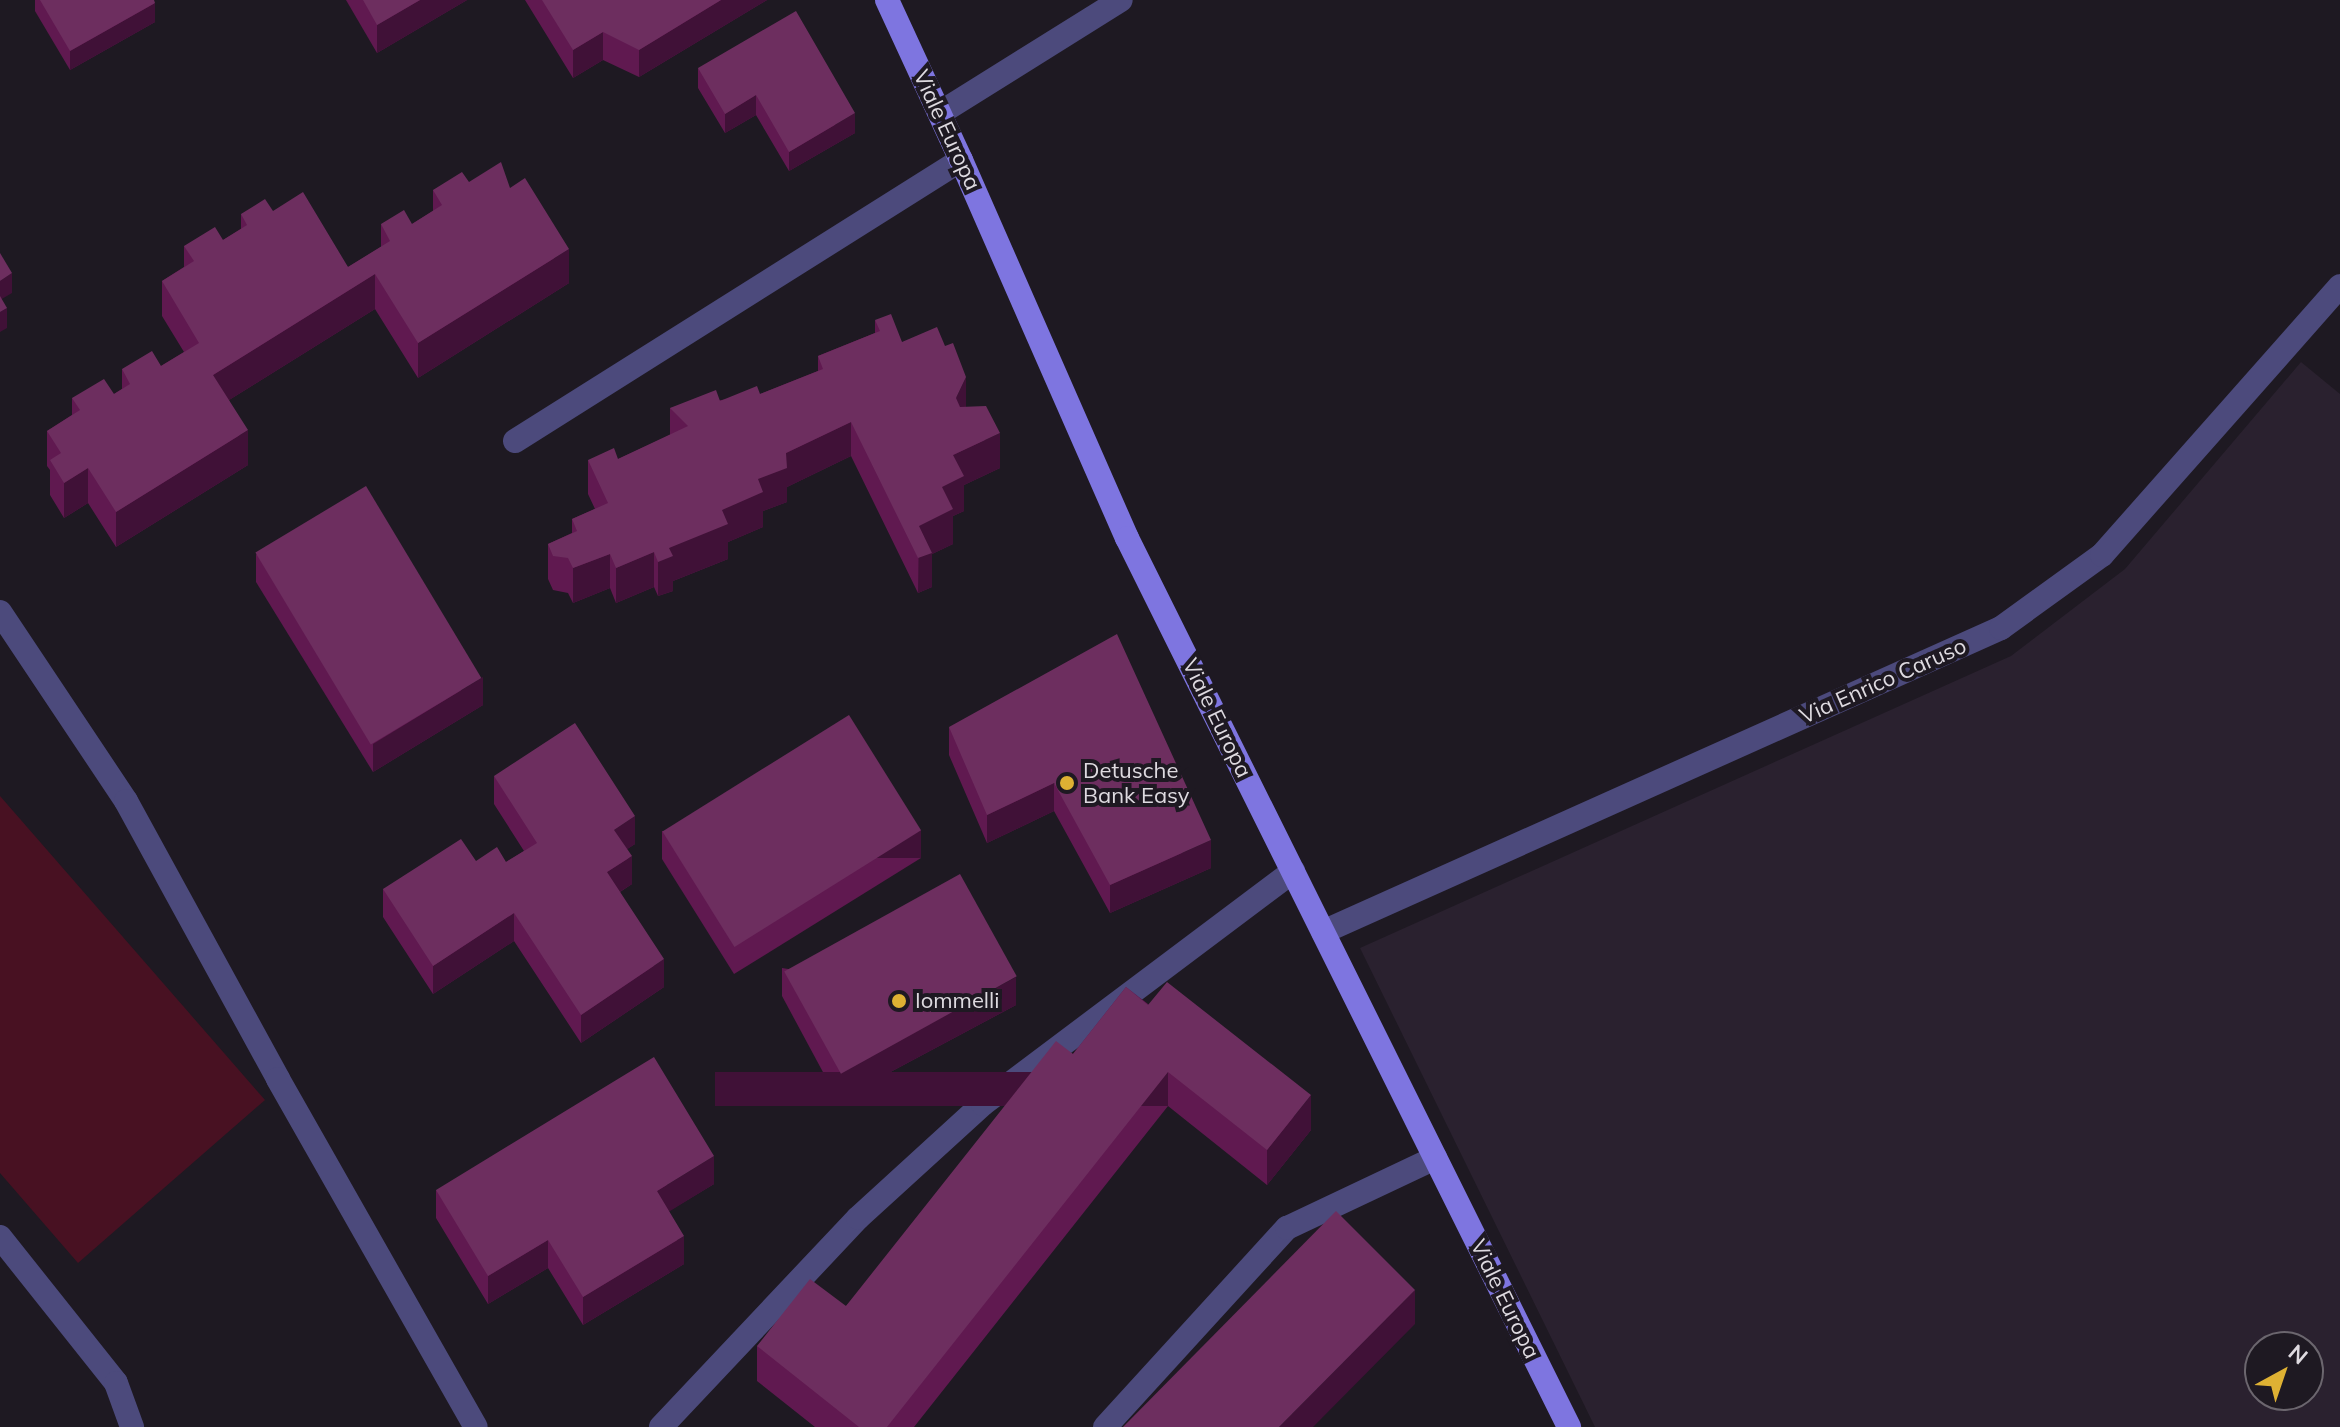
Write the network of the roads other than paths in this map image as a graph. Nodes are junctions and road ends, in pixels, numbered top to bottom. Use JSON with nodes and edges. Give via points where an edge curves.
{"nodes":[{"id":1,"x":887,"y":0,"type":"edge"},
{"id":2,"x":1121,"y":0,"type":"edge"},
{"id":3,"x":940,"y":113,"type":"junction"},
{"id":4,"x":961,"y":160,"type":"junction"},
{"id":5,"x":2340,"y":286,"type":"edge"},
{"id":6,"x":515,"y":441,"type":"dead end"},
{"id":7,"x":0,"y":612,"type":"edge"},
{"id":8,"x":1293,"y":871,"type":"junction"},
{"id":9,"x":1323,"y":932,"type":"junction"},
{"id":10,"x":1435,"y":1158,"type":"junction"},
{"id":11,"x":0,"y":1237,"type":"edge"},
{"id":12,"x":132,"y":1427,"type":"edge"},
{"id":13,"x":476,"y":1427,"type":"edge"},
{"id":14,"x":661,"y":1427,"type":"edge"},
{"id":15,"x":1105,"y":1427,"type":"edge"},
{"id":16,"x":1569,"y":1427,"type":"edge"}],
"edges":[{"from":1,"to":3,"type":"main road","name":"Viale Europa"},
{"from":2,"to":3,"type":"street"},
{"from":3,"to":4,"type":"main road","name":"Viale Europa"},
{"from":4,"to":6,"type":"street"},
{"from":4,"to":8,"type":"main road","name":"Viale Europa","via":[[1127,538]]},
{"from":5,"to":9,"type":"street","name":"Via Enrico Caruso","via":[[2102,555],[2001,628]]},
{"from":7,"to":13,"type":"street","via":[[126,801]]},
{"from":8,"to":9,"type":"main road","name":"Viale Europa"},
{"from":8,"to":14,"type":"street","via":[[983,1104],[858,1218]]},
{"from":9,"to":10,"type":"main road","name":"Viale Europa"},
{"from":10,"to":15,"type":"street","via":[[1287,1228]]},
{"from":10,"to":16,"type":"main road","name":"Viale Europa"},
{"from":11,"to":12,"type":"street","via":[[116,1383]]}]}
